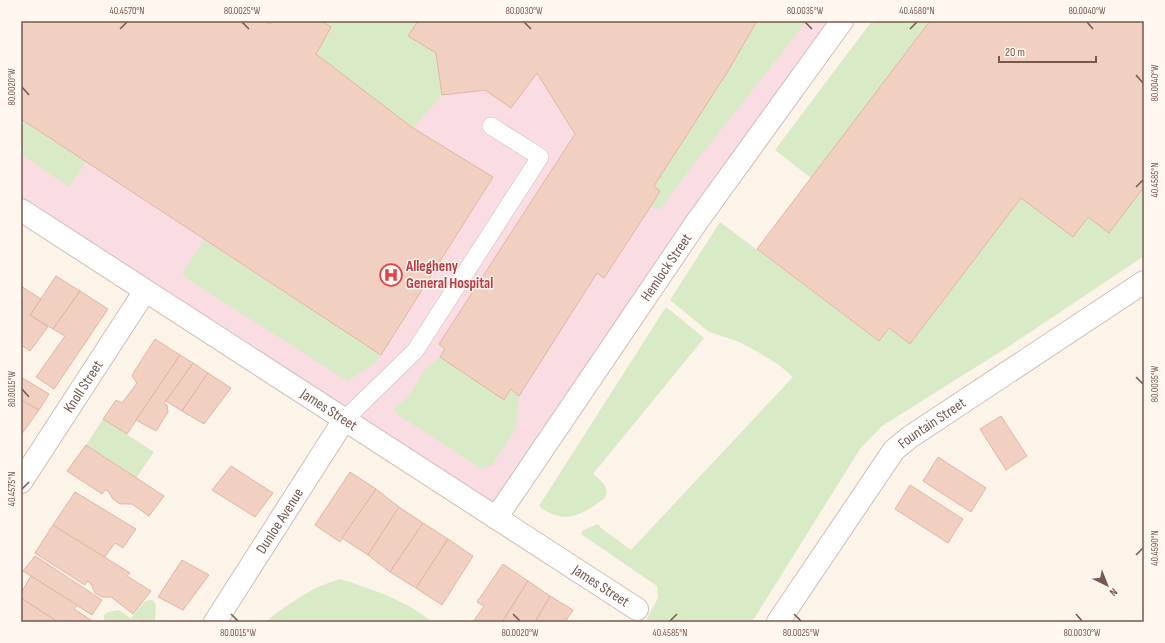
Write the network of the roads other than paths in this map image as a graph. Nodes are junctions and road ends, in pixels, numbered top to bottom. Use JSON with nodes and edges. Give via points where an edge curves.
{"nodes":[{"id":1,"x":842,"y":21,"type":"edge"},
{"id":2,"x":491,"y":126,"type":"dead end"},
{"id":3,"x":21,"y":210,"type":"edge"},
{"id":4,"x":1144,"y":282,"type":"edge"},
{"id":5,"x":145,"y":291,"type":"junction"},
{"id":6,"x":344,"y":420,"type":"junction"},
{"id":7,"x":28,"y":454,"type":"edge"},
{"id":8,"x":21,"y":482,"type":"edge"},
{"id":9,"x":496,"y":518,"type":"junction"},
{"id":10,"x":637,"y":609,"type":"dead end"},
{"id":11,"x":215,"y":622,"type":"edge"},
{"id":12,"x":778,"y":622,"type":"edge"}],
"edges":[{"from":1,"to":9,"type":"street","name":"Hemlock Street","via":[[696,223]]},
{"from":2,"to":6,"type":"lane","via":[[540,158],[415,351]]},
{"from":3,"to":5,"type":"street","name":"James Street"},
{"from":4,"to":12,"type":"street","name":"Fountain Street","via":[[910,436],[894,450]]},
{"from":5,"to":6,"type":"street","name":"James Street"},
{"from":5,"to":7,"type":"street","name":"Knoll Street"},
{"from":6,"to":9,"type":"street","name":"James Street"},
{"from":6,"to":11,"type":"street","name":"Dunloe Avenue"},
{"from":7,"to":8,"type":"street","name":"Knoll Street"},
{"from":9,"to":10,"type":"street","name":"James Street"}]}
